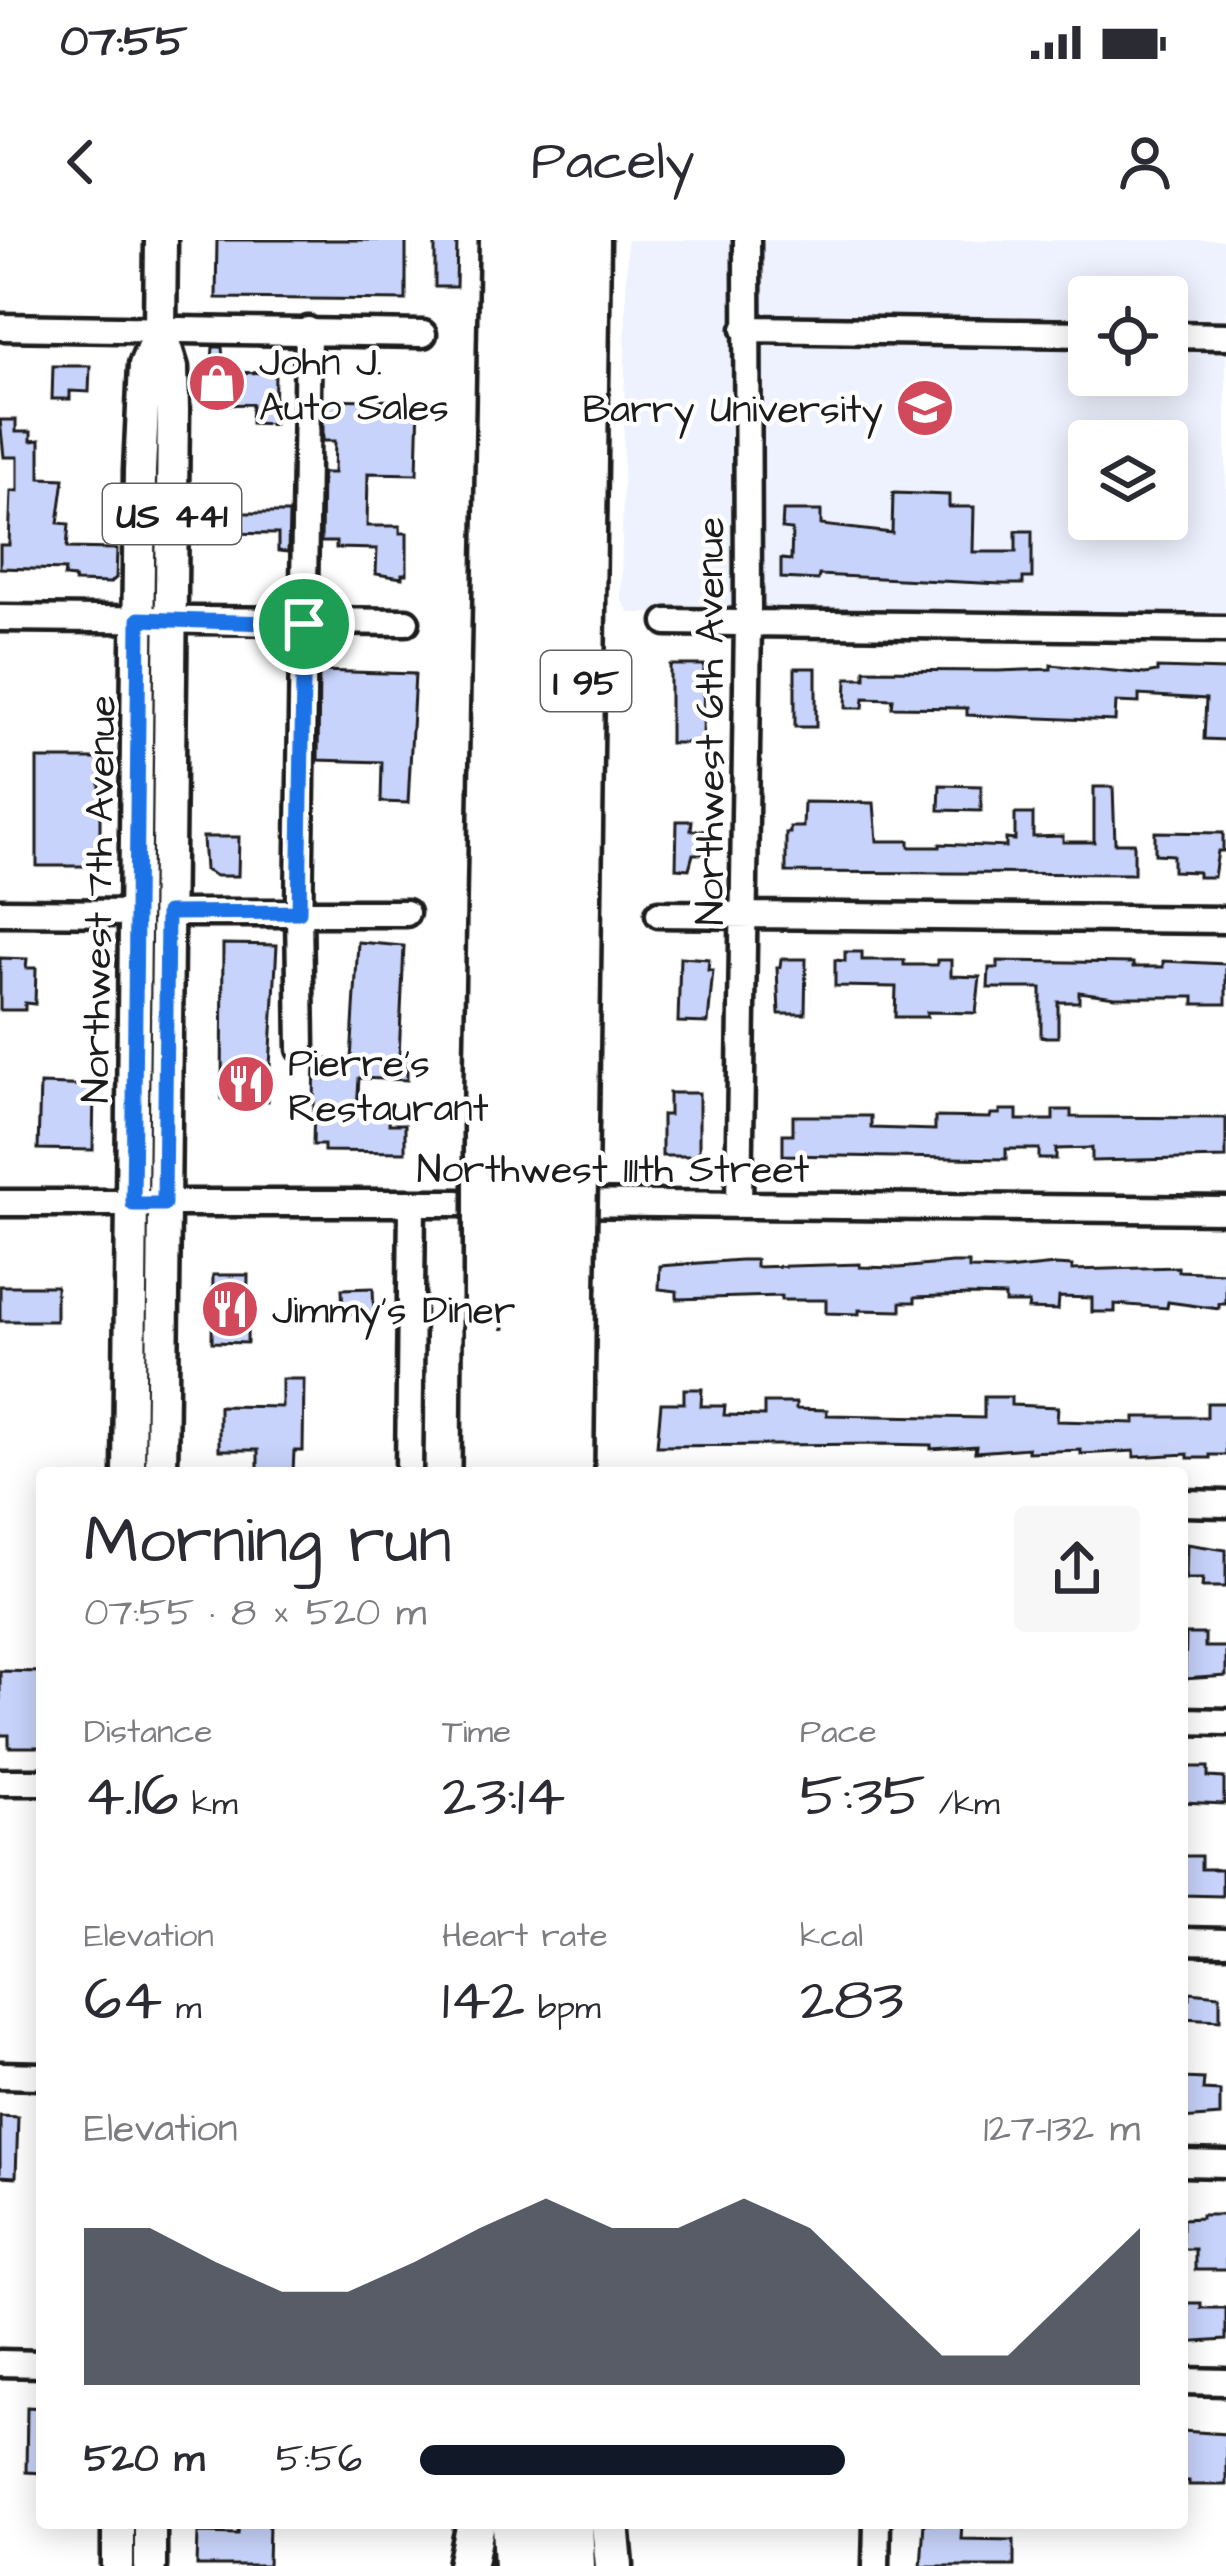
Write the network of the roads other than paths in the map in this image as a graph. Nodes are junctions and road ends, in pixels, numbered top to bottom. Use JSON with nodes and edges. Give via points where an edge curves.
{"nodes":[{"id":1,"x":161,"y":240,"type":"edge"},
{"id":2,"x":499,"y":240,"type":"edge"},
{"id":3,"x":526,"y":240,"type":"edge"},
{"id":4,"x":561,"y":240,"type":"edge"},
{"id":5,"x":591,"y":240,"type":"edge"},
{"id":6,"x":747,"y":240,"type":"edge"},
{"id":7,"x":0,"y":327,"type":"edge"},
{"id":8,"x":160,"y":328,"type":"junction"},
{"id":9,"x":745,"y":329,"type":"junction"},
{"id":10,"x":308,"y":330,"type":"junction"},
{"id":11,"x":423,"y":334,"type":"dead end"},
{"id":12,"x":1068,"y":334,"type":"edge"},
{"id":13,"x":1188,"y":335,"type":"edge"},
{"id":14,"x":1226,"y":336,"type":"edge"},
{"id":15,"x":0,"y":618,"type":"edge"},
{"id":16,"x":139,"y":619,"type":"junction"},
{"id":17,"x":171,"y":619,"type":"junction"},
{"id":18,"x":406,"y":622,"type":"dead end"},
{"id":19,"x":667,"y":622,"type":"dead end"},
{"id":20,"x":748,"y":622,"type":"junction"},
{"id":21,"x":304,"y":624,"type":"junction"},
{"id":22,"x":1226,"y":629,"type":"edge"},
{"id":23,"x":0,"y":912,"type":"edge"},
{"id":24,"x":299,"y":912,"type":"junction"},
{"id":25,"x":152,"y":913,"type":"junction"},
{"id":26,"x":406,"y":913,"type":"dead end"},
{"id":27,"x":659,"y":914,"type":"dead end"},
{"id":28,"x":743,"y":916,"type":"junction"},
{"id":29,"x":1226,"y":920,"type":"edge"},
{"id":30,"x":301,"y":1049,"type":"dead end"},
{"id":31,"x":531,"y":1121,"type":"junction"},
{"id":32,"x":0,"y":1203,"type":"edge"},
{"id":33,"x":739,"y":1203,"type":"junction"},
{"id":34,"x":148,"y":1204,"type":"junction"},
{"id":35,"x":412,"y":1204,"type":"junction"},
{"id":36,"x":1226,"y":1210,"type":"edge"},
{"id":37,"x":545,"y":1290,"type":"junction"},
{"id":38,"x":129,"y":1467,"type":"edge"},
{"id":39,"x":161,"y":1467,"type":"edge"},
{"id":40,"x":409,"y":1467,"type":"edge"},
{"id":41,"x":482,"y":1467,"type":"edge"},
{"id":42,"x":510,"y":1467,"type":"edge"},
{"id":43,"x":544,"y":1467,"type":"edge"},
{"id":44,"x":573,"y":1467,"type":"edge"},
{"id":45,"x":1188,"y":1503,"type":"edge"},
{"id":46,"x":1226,"y":1504,"type":"edge"},
{"id":47,"x":1188,"y":1721,"type":"edge"},
{"id":48,"x":1226,"y":1722,"type":"edge"},
{"id":49,"x":0,"y":1782,"type":"edge"},
{"id":50,"x":36,"y":1782,"type":"edge"},
{"id":51,"x":1188,"y":1941,"type":"edge"},
{"id":52,"x":1226,"y":1942,"type":"edge"},
{"id":53,"x":0,"y":2075,"type":"edge"},
{"id":54,"x":36,"y":2076,"type":"edge"},
{"id":55,"x":1188,"y":2163,"type":"edge"},
{"id":56,"x":1226,"y":2164,"type":"edge"},
{"id":57,"x":0,"y":2363,"type":"edge"},
{"id":58,"x":36,"y":2364,"type":"edge"},
{"id":59,"x":1188,"y":2381,"type":"edge"},
{"id":60,"x":1226,"y":2382,"type":"edge"},
{"id":61,"x":118,"y":2529,"type":"edge"},
{"id":62,"x":150,"y":2529,"type":"edge"},
{"id":63,"x":478,"y":2529,"type":"edge"},
{"id":64,"x":481,"y":2529,"type":"edge"},
{"id":65,"x":511,"y":2529,"type":"edge"},
{"id":66,"x":546,"y":2529,"type":"edge"},
{"id":67,"x":574,"y":2529,"type":"edge"},
{"id":68,"x":611,"y":2529,"type":"edge"},
{"id":69,"x":877,"y":2529,"type":"edge"},
{"id":70,"x":118,"y":2566,"type":"edge"},
{"id":71,"x":150,"y":2566,"type":"edge"},
{"id":72,"x":467,"y":2566,"type":"edge"},
{"id":73,"x":487,"y":2566,"type":"edge"},
{"id":74,"x":513,"y":2566,"type":"edge"},
{"id":75,"x":548,"y":2566,"type":"edge"},
{"id":76,"x":576,"y":2566,"type":"edge"},
{"id":77,"x":614,"y":2566,"type":"edge"},
{"id":78,"x":876,"y":2566,"type":"edge"}],
"edges":[{"from":1,"to":8,"type":"main road","name":"Northwest 7th Avenue","number":"US 441"},
{"from":2,"to":31,"type":"highway","number":"I 95"},
{"from":3,"to":31,"type":"highway"},
{"from":4,"to":31,"type":"highway"},
{"from":5,"to":31,"type":"highway","number":"I 95"},
{"from":6,"to":9,"type":"street","name":"Northwest 6th Avenue"},
{"from":7,"to":8,"type":"street"},
{"from":8,"to":10,"type":"street"},
{"from":8,"to":16,"type":"main road","name":"Northwest 7th Avenue","number":"US 441","via":[[146,365]]},
{"from":8,"to":17,"type":"main road","name":"Northwest 7th Avenue","number":"US 441","via":[[172,368]]},
{"from":9,"to":12,"type":"street"},
{"from":9,"to":20,"type":"street","name":"Northwest 6th Avenue"},
{"from":10,"to":11,"type":"street"},
{"from":10,"to":21,"type":"street"},
{"from":13,"to":14,"type":"street"},
{"from":15,"to":16,"type":"street"},
{"from":16,"to":17,"type":"street"},
{"from":16,"to":25,"type":"main road","name":"Northwest 7th Avenue","number":"US 441","via":[[138,776],[152,818]]},
{"from":17,"to":21,"type":"street"},
{"from":17,"to":25,"type":"main road","name":"Northwest 7th Avenue","number":"US 441"},
{"from":18,"to":21,"type":"street"},
{"from":19,"to":20,"type":"street"},
{"from":20,"to":22,"type":"street"},
{"from":20,"to":28,"type":"street","name":"Northwest 6th Avenue"},
{"from":21,"to":24,"type":"street"},
{"from":23,"to":25,"type":"street"},
{"from":24,"to":25,"type":"street"},
{"from":24,"to":26,"type":"street"},
{"from":24,"to":30,"type":"street"},
{"from":25,"to":34,"type":"main road","name":"Northwest 7th Avenue","number":"US 441"},
{"from":27,"to":28,"type":"street"},
{"from":28,"to":29,"type":"street"},
{"from":28,"to":33,"type":"street","name":"Northwest 6th Avenue"},
{"from":31,"to":37,"type":"highway","number":"I 95","bridge":true},
{"from":31,"to":37,"type":"highway","bridge":true},
{"from":31,"to":41,"type":"highway","number":"I 95","bridge":true,"via":[[483,1330]]},
{"from":32,"to":34,"type":"street","name":"Northwest 111th Street"},
{"from":33,"to":35,"type":"street","name":"Northwest 111th Street"},
{"from":33,"to":36,"type":"street","name":"Northwest 111th Street"},
{"from":34,"to":35,"type":"street","name":"Northwest 111th Street"},
{"from":34,"to":38,"type":"main road","name":"Northwest 7th Avenue","number":"US 441"},
{"from":34,"to":39,"type":"main road","name":"Northwest 7th Avenue","number":"US 441"},
{"from":35,"to":40,"type":"street"},
{"from":37,"to":42,"type":"highway"},
{"from":37,"to":43,"type":"highway"},
{"from":37,"to":44,"type":"highway","number":"I 95"},
{"from":45,"to":46,"type":"street"},
{"from":47,"to":48,"type":"street"},
{"from":49,"to":50,"type":"street"},
{"from":51,"to":52,"type":"street"},
{"from":53,"to":54,"type":"street"},
{"from":55,"to":56,"type":"street"},
{"from":57,"to":58,"type":"street"},
{"from":59,"to":60,"type":"street"},
{"from":61,"to":70,"type":"main road"},
{"from":62,"to":71,"type":"main road"},
{"from":63,"to":72,"type":"highway"},
{"from":64,"to":73,"type":"highway"},
{"from":65,"to":74,"type":"highway"},
{"from":66,"to":75,"type":"highway"},
{"from":67,"to":76,"type":"highway"},
{"from":68,"to":77,"type":"highway"},
{"from":69,"to":78,"type":"street"}]}
